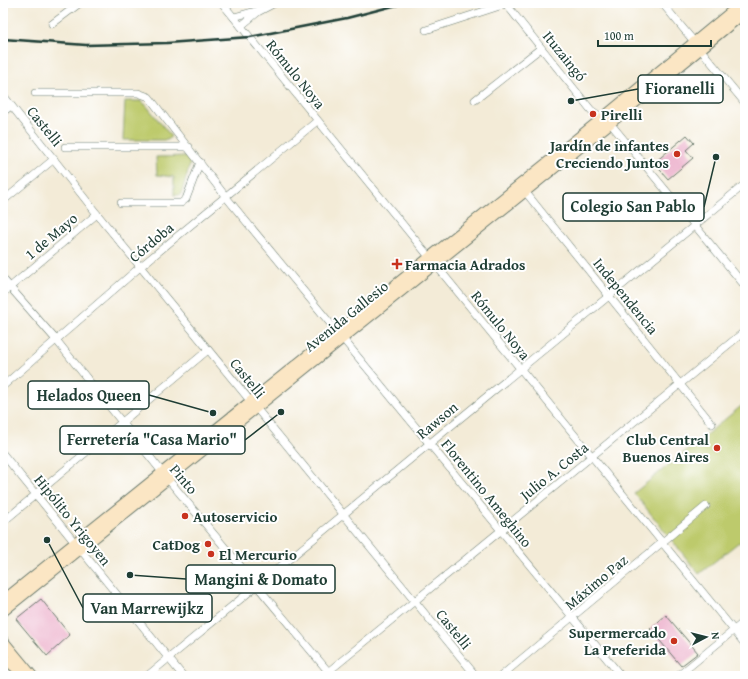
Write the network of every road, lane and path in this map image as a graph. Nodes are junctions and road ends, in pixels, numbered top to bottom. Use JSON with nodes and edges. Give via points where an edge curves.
{"nodes":[{"id":1,"x":80,"y":3,"type":"edge"},
{"id":2,"x":222,"y":3,"type":"edge"},
{"id":3,"x":275,"y":3,"type":"edge"},
{"id":4,"x":662,"y":3,"type":"edge"},
{"id":5,"x":742,"y":3,"type":"edge"},
{"id":6,"x":508,"y":4,"type":"edge"},
{"id":7,"x":265,"y":8,"type":"junction"},
{"id":8,"x":745,"y":12,"type":"edge"},
{"id":9,"x":234,"y":17,"type":"junction"},
{"id":10,"x":52,"y":24,"type":"dead end"},
{"id":11,"x":241,"y":26,"type":"junction"},
{"id":12,"x":426,"y":30,"type":"dead end"},
{"id":13,"x":698,"y":45,"type":"junction"},
{"id":14,"x":542,"y":48,"type":"junction"},
{"id":15,"x":35,"y":93,"type":"dead end"},
{"id":16,"x":3,"y":95,"type":"edge"},
{"id":17,"x":476,"y":100,"type":"dead end"},
{"id":18,"x":745,"y":103,"type":"edge"},
{"id":19,"x":11,"y":106,"type":"junction"},
{"id":20,"x":3,"y":112,"type":"edge"},
{"id":21,"x":607,"y":120,"type":"junction"},
{"id":22,"x":317,"y":121,"type":"junction"},
{"id":23,"x":65,"y":147,"type":"dead end"},
{"id":24,"x":188,"y":147,"type":"junction"},
{"id":25,"x":54,"y":159,"type":"junction"},
{"id":26,"x":200,"y":162,"type":"junction"},
{"id":27,"x":745,"y":184,"type":"edge"},
{"id":28,"x":522,"y":188,"type":"junction"},
{"id":29,"x":226,"y":196,"type":"junction"},
{"id":30,"x":3,"y":201,"type":"edge"},
{"id":31,"x":121,"y":203,"type":"dead end"},
{"id":32,"x":97,"y":214,"type":"junction"},
{"id":33,"x":695,"y":226,"type":"junction"},
{"id":34,"x":432,"y":261,"type":"junction"},
{"id":35,"x":140,"y":267,"type":"junction"},
{"id":36,"x":3,"y":279,"type":"edge"},
{"id":37,"x":745,"y":286,"type":"edge"},
{"id":38,"x":10,"y":287,"type":"junction"},
{"id":39,"x":3,"y":292,"type":"edge"},
{"id":40,"x":608,"y":296,"type":"junction"},
{"id":41,"x":745,"y":331,"type":"edge"},
{"id":42,"x":340,"y":334,"type":"junction"},
{"id":43,"x":57,"y":341,"type":"junction"},
{"id":44,"x":208,"y":350,"type":"junction"},
{"id":45,"x":520,"y":368,"type":"junction"},
{"id":46,"x":680,"y":384,"type":"junction"},
{"id":47,"x":3,"y":386,"type":"edge"},
{"id":48,"x":253,"y":405,"type":"junction"},
{"id":49,"x":122,"y":422,"type":"junction"},
{"id":50,"x":712,"y":424,"type":"dead end"},
{"id":51,"x":430,"y":443,"type":"junction"},
{"id":52,"x":3,"y":454,"type":"edge"},
{"id":53,"x":592,"y":456,"type":"junction"},
{"id":54,"x":165,"y":476,"type":"junction"},
{"id":55,"x":36,"y":494,"type":"junction"},
{"id":56,"x":706,"y":506,"type":"dead end"},
{"id":57,"x":344,"y":515,"type":"junction"},
{"id":58,"x":3,"y":522,"type":"edge"},
{"id":59,"x":501,"y":530,"type":"junction"},
{"id":60,"x":662,"y":542,"type":"junction"},
{"id":61,"x":78,"y":546,"type":"junction"},
{"id":62,"x":256,"y":585,"type":"junction"},
{"id":63,"x":3,"y":601,"type":"edge"},
{"id":64,"x":415,"y":601,"type":"junction"},
{"id":65,"x":3,"y":611,"type":"edge"},
{"id":66,"x":574,"y":618,"type":"junction"},
{"id":67,"x":745,"y":621,"type":"edge"},
{"id":68,"x":734,"y":630,"type":"junction"},
{"id":69,"x":3,"y":641,"type":"edge"},
{"id":70,"x":745,"y":644,"type":"edge"},
{"id":71,"x":3,"y":657,"type":"edge"},
{"id":72,"x":168,"y":658,"type":"junction"},
{"id":73,"x":328,"y":675,"type":"edge"},
{"id":74,"x":23,"y":676,"type":"edge"},
{"id":75,"x":32,"y":676,"type":"edge"},
{"id":76,"x":147,"y":676,"type":"edge"},
{"id":77,"x":183,"y":676,"type":"edge"},
{"id":78,"x":476,"y":676,"type":"edge"},
{"id":79,"x":501,"y":676,"type":"edge"},
{"id":80,"x":622,"y":676,"type":"edge"},
{"id":81,"x":678,"y":676,"type":"edge"}],
"edges":[{"from":1,"to":10,"type":"street"},
{"from":2,"to":9,"type":"street","name":"Rómulo Noya"},
{"from":3,"to":7,"type":"street"},
{"from":4,"to":13,"type":"street"},
{"from":5,"to":13,"type":"main road","name":"Avenida Gallesio"},
{"from":6,"to":12,"type":"street"},
{"from":6,"to":14,"type":"street","name":"Ituzaingó"},
{"from":7,"to":9,"type":"street"},
{"from":7,"to":11,"type":"street"},
{"from":8,"to":13,"type":"main road","name":"Avenida Gallesio"},
{"from":9,"to":11,"type":"street","name":"Rómulo Noya"},
{"from":11,"to":22,"type":"street","name":"Rómulo Noya"},
{"from":13,"to":18,"type":"street"},
{"from":13,"to":21,"type":"main road","name":"Avenida Gallesio"},
{"from":14,"to":17,"type":"street"},
{"from":14,"to":21,"type":"street","name":"Ituzaingó","via":[[591,110]]},
{"from":15,"to":24,"type":"street","name":"Florentino Ameghino","via":[[142,94],[149,97]]},
{"from":16,"to":19,"type":"street","name":"Castelli"},
{"from":19,"to":20,"type":"street"},
{"from":19,"to":25,"type":"street","name":"Castelli"},
{"from":21,"to":28,"type":"main road","name":"Avenida Gallesio"},
{"from":21,"to":33,"type":"street","name":"Ituzaingó"},
{"from":22,"to":29,"type":"street","name":"Córdoba"},
{"from":22,"to":34,"type":"street","name":"Rómulo Noya"},
{"from":23,"to":24,"type":"street"},
{"from":24,"to":26,"type":"street","name":"Florentino Ameghino"},
{"from":25,"to":30,"type":"street"},
{"from":25,"to":32,"type":"street","name":"Castelli"},
{"from":26,"to":29,"type":"street","name":"Florentino Ameghino"},
{"from":26,"to":31,"type":"street","via":[[186,199],[181,203]]},
{"from":27,"to":33,"type":"street","name":"Rawson"},
{"from":28,"to":34,"type":"main road","name":"Avenida Gallesio"},
{"from":28,"to":40,"type":"street","name":"Independencia"},
{"from":29,"to":35,"type":"street","name":"Córdoba"},
{"from":29,"to":42,"type":"street","name":"Florentino Ameghino"},
{"from":32,"to":35,"type":"street","name":"Castelli"},
{"from":32,"to":38,"type":"street","name":"1 de Mayo"},
{"from":33,"to":37,"type":"street","name":"Ituzaingó"},
{"from":33,"to":40,"type":"street","name":"Rawson"},
{"from":34,"to":42,"type":"main road","name":"Avenida Gallesio"},
{"from":34,"to":45,"type":"street","name":"Rómulo Noya"},
{"from":35,"to":43,"type":"street","name":"Córdoba"},
{"from":35,"to":44,"type":"street","name":"Castelli"},
{"from":36,"to":38,"type":"street","name":"Pinto"},
{"from":38,"to":39,"type":"street","name":"1 de Mayo"},
{"from":38,"to":43,"type":"street","name":"Pinto"},
{"from":40,"to":45,"type":"street","name":"Rawson"},
{"from":40,"to":46,"type":"street","name":"Independencia"},
{"from":41,"to":46,"type":"street","name":"Julio A. Costa"},
{"from":42,"to":48,"type":"main road","name":"Avenida Gallesio"},
{"from":42,"to":51,"type":"street","name":"Florentino Ameghino"},
{"from":43,"to":47,"type":"street","name":"Córdoba"},
{"from":43,"to":49,"type":"street","name":"Pinto"},
{"from":44,"to":48,"type":"street","name":"Castelli"},
{"from":44,"to":49,"type":"street"},
{"from":45,"to":51,"type":"street","name":"Rawson"},
{"from":45,"to":53,"type":"street","name":"Rómulo Noya"},
{"from":46,"to":50,"type":"street","name":"Independencia"},
{"from":46,"to":53,"type":"street","name":"Julio A. Costa"},
{"from":48,"to":54,"type":"main road","name":"Avenida Gallesio"},
{"from":48,"to":57,"type":"street","name":"Castelli"},
{"from":49,"to":54,"type":"street","name":"Pinto"},
{"from":49,"to":55,"type":"street"},
{"from":51,"to":57,"type":"street","name":"Rawson"},
{"from":51,"to":59,"type":"street","name":"Florentino Ameghino"},
{"from":52,"to":55,"type":"street","name":"Hipólito Yrigoyen"},
{"from":53,"to":59,"type":"street","name":"Julio A. Costa"},
{"from":53,"to":60,"type":"street","name":"Rómulo Noya"},
{"from":54,"to":61,"type":"main road","name":"Avenida Gallesio"},
{"from":54,"to":62,"type":"street","name":"Pinto"},
{"from":55,"to":58,"type":"street"},
{"from":55,"to":61,"type":"street","name":"Hipólito Yrigoyen"},
{"from":56,"to":60,"type":"street","name":"Máximo Paz"},
{"from":57,"to":62,"type":"street","name":"Rawson"},
{"from":57,"to":64,"type":"street","name":"Castelli"},
{"from":59,"to":64,"type":"street","name":"Julio A. Costa"},
{"from":59,"to":66,"type":"street","name":"Florentino Ameghino"},
{"from":60,"to":66,"type":"street","name":"Máximo Paz"},
{"from":60,"to":68,"type":"street","name":"Rómulo Noya"},
{"from":61,"to":63,"type":"main road","name":"Avenida Gallesio"},
{"from":61,"to":65,"type":"main road","name":"Avenida Gallesio"},
{"from":61,"to":72,"type":"street","name":"Hipólito Yrigoyen"},
{"from":62,"to":72,"type":"street","name":"Rawson"},
{"from":62,"to":73,"type":"street","name":"Pinto"},
{"from":64,"to":73,"type":"street","name":"Julio A. Costa"},
{"from":64,"to":78,"type":"street","name":"Castelli"},
{"from":66,"to":79,"type":"street","name":"Máximo Paz"},
{"from":66,"to":80,"type":"street","name":"Florentino Ameghino"},
{"from":67,"to":68,"type":"street"},
{"from":68,"to":70,"type":"street","name":"Rómulo Noya"},
{"from":68,"to":81,"type":"street"},
{"from":69,"to":75,"type":"main road"},
{"from":71,"to":74,"type":"main road"},
{"from":72,"to":76,"type":"street","name":"Rawson"},
{"from":72,"to":77,"type":"street","name":"Hipólito Yrigoyen"}]}
